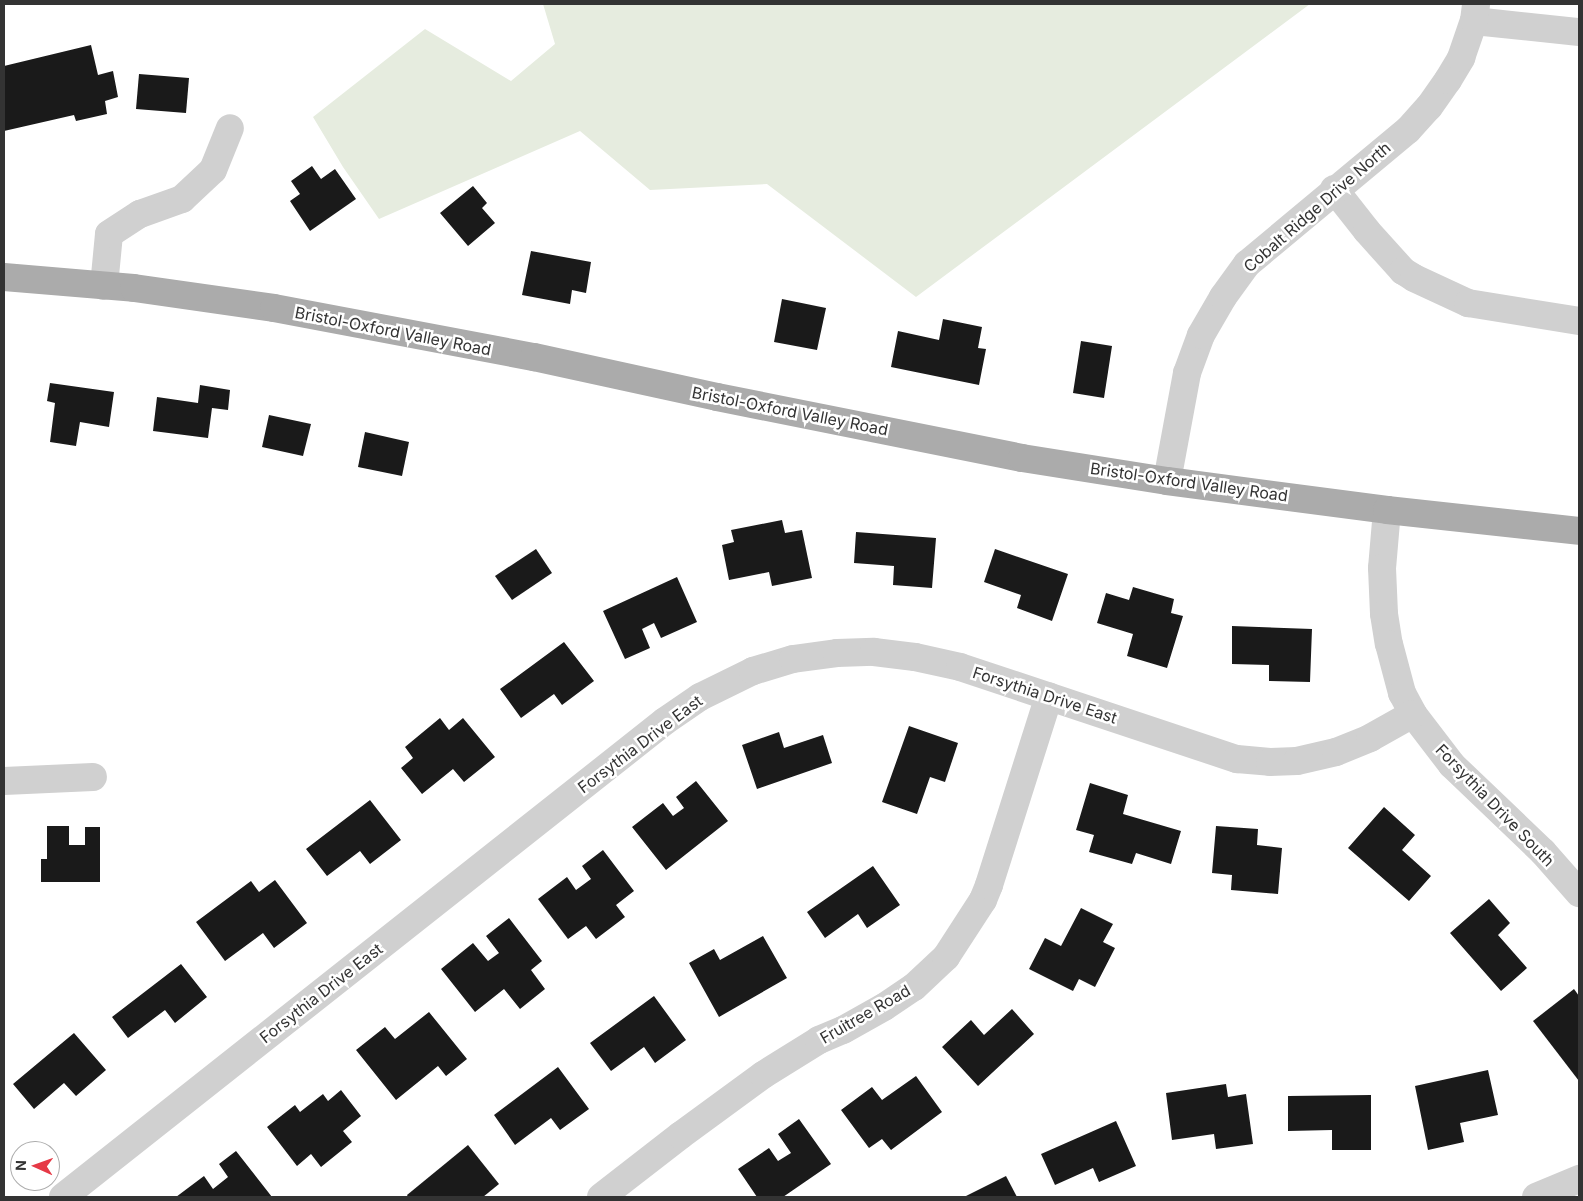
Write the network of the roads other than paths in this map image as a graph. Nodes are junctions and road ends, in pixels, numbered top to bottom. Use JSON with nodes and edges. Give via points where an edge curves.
{"nodes":[{"id":1,"x":1475,"y":12,"type":"edge"},
{"id":2,"x":1579,"y":32,"type":"edge"},
{"id":3,"x":230,"y":128,"type":"dead end"},
{"id":4,"x":1334,"y":189,"type":"junction"},
{"id":5,"x":4,"y":277,"type":"edge"},
{"id":6,"x":104,"y":286,"type":"junction"},
{"id":7,"x":1579,"y":321,"type":"edge"},
{"id":8,"x":1167,"y":481,"type":"junction"},
{"id":9,"x":1387,"y":510,"type":"junction"},
{"id":10,"x":1579,"y":531,"type":"edge"},
{"id":11,"x":1049,"y":696,"type":"junction"},
{"id":12,"x":1413,"y":714,"type":"junction"},
{"id":13,"x":93,"y":776,"type":"dead end"},
{"id":14,"x":4,"y":781,"type":"edge"},
{"id":15,"x":1579,"y":893,"type":"edge"},
{"id":16,"x":1579,"y":1179,"type":"edge"},
{"id":17,"x":63,"y":1197,"type":"edge"},
{"id":18,"x":601,"y":1197,"type":"edge"},
{"id":19,"x":1536,"y":1197,"type":"edge"}],
"edges":[{"from":1,"to":2,"type":"street"},
{"from":1,"to":4,"type":"street","name":"Cobalt Ridge Drive North","via":[[1461,58],[1429,107],[1408,130]]},
{"from":3,"to":6,"type":"street","via":[[212,170],[182,199],[140,214],[109,234]]},
{"from":4,"to":7,"type":"street","via":[[1367,231],[1403,271],[1414,278],[1468,303]]},
{"from":4,"to":8,"type":"street","name":"Cobalt Ridge Drive North","via":[[1247,264],[1201,335],[1187,373]]},
{"from":5,"to":6,"type":"main road","name":"Bristol-Oxford Valley Road"},
{"from":6,"to":8,"type":"main road","name":"Bristol-Oxford Valley Road","via":[[284,310],[534,357],[1022,458]]},
{"from":8,"to":9,"type":"main road","name":"Bristol-Oxford Valley Road"},
{"from":9,"to":10,"type":"main road","name":"Bristol-Oxford Valley Road"},
{"from":9,"to":12,"type":"street","name":"Forsythia Drive South","via":[[1382,568],[1384,614],[1400,685]]},
{"from":11,"to":12,"type":"street","name":"Forsythia Drive East","via":[[1237,759],[1270,762],[1297,761],[1336,752]]},
{"from":11,"to":17,"type":"street","name":"Forsythia Drive East","via":[[960,667],[874,652],[793,659],[753,671],[700,697],[665,721]]},
{"from":11,"to":18,"type":"street","name":"Fruitree Road","via":[[990,885],[946,957],[914,987],[884,1007],[819,1040],[763,1075]]},
{"from":12,"to":15,"type":"street","name":"Forsythia Drive South","via":[[1452,765],[1543,852]]},
{"from":13,"to":14,"type":"street"},
{"from":16,"to":19,"type":"street"}]}
